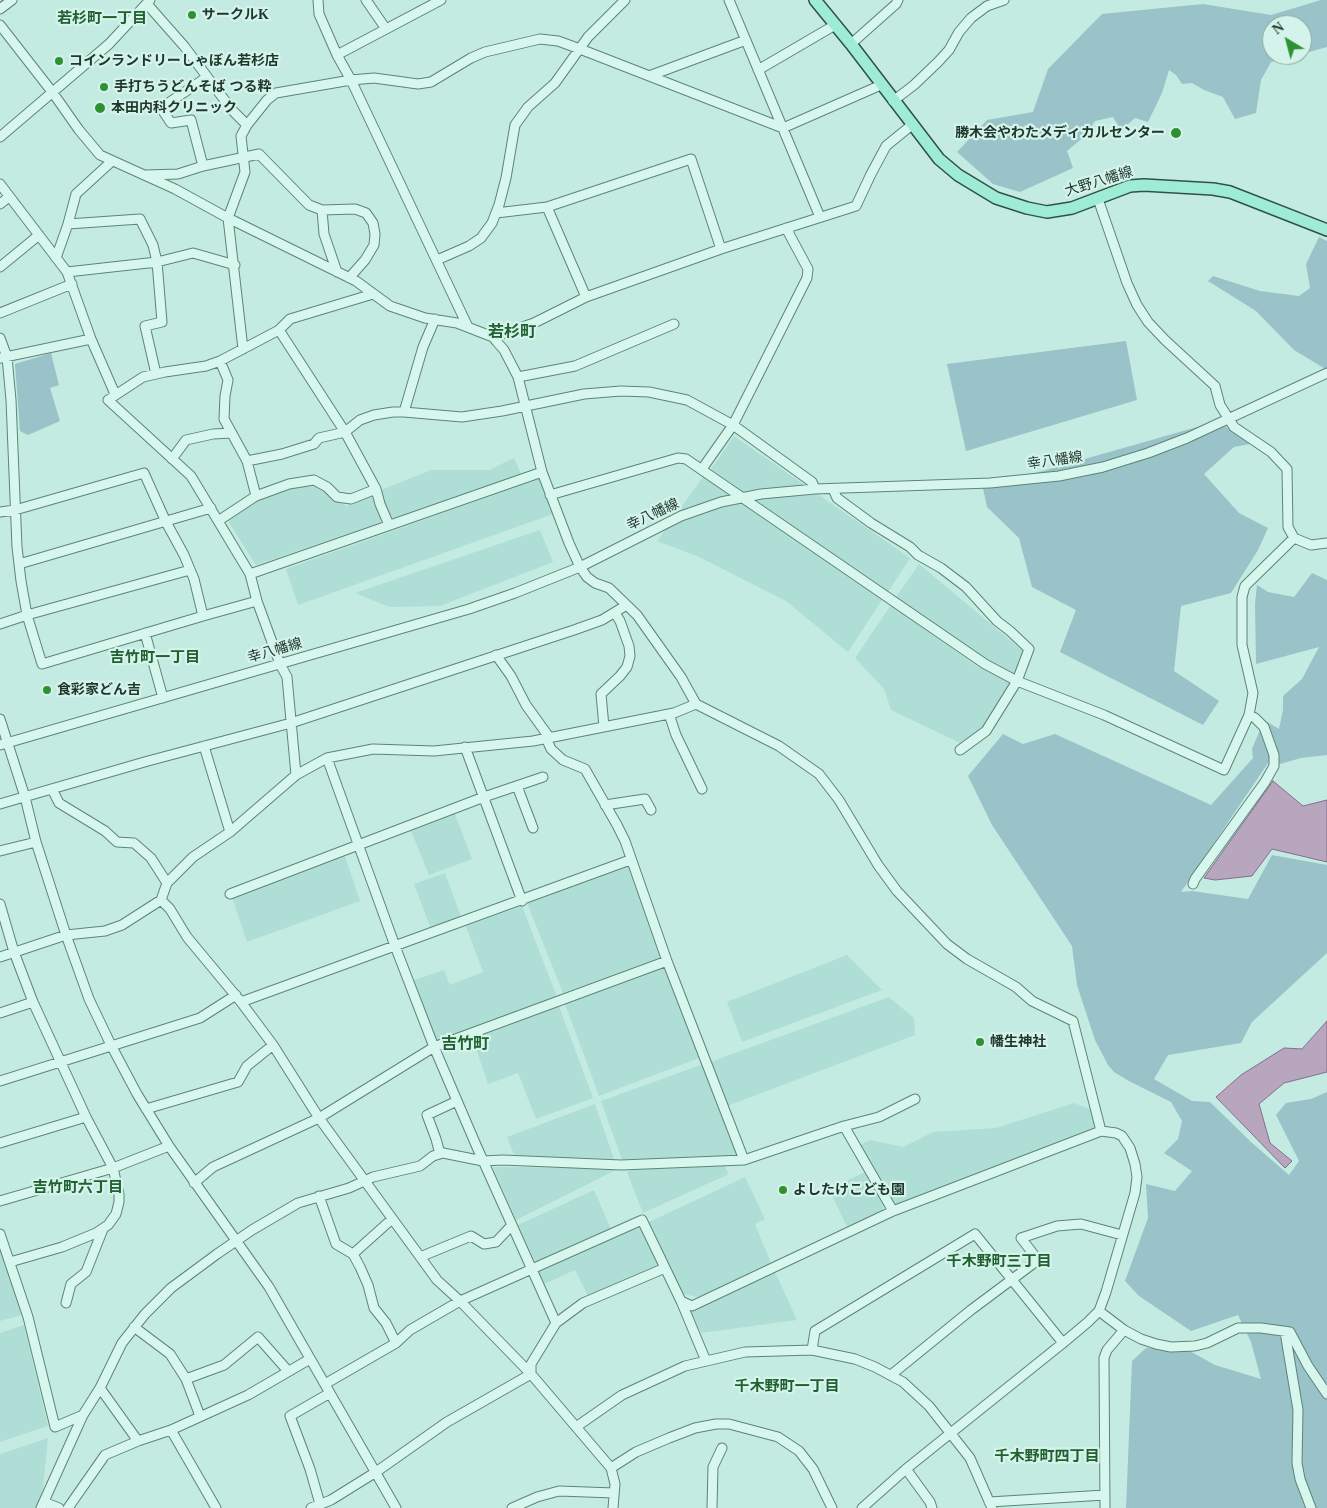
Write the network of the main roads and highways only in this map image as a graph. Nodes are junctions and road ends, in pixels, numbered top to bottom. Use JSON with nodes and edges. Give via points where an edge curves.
{"nodes":[{"id":1,"x":814,"y":0,"type":"edge"},
{"id":2,"x":1327,"y":230,"type":"edge"}],
"edges":[{"from":1,"to":2,"type":"main road","name":"大野八幡線","via":[[939,159],[996,198],[1047,212],[1072,208],[1130,186],[1144,184],[1213,189],[1230,192]]}]}
